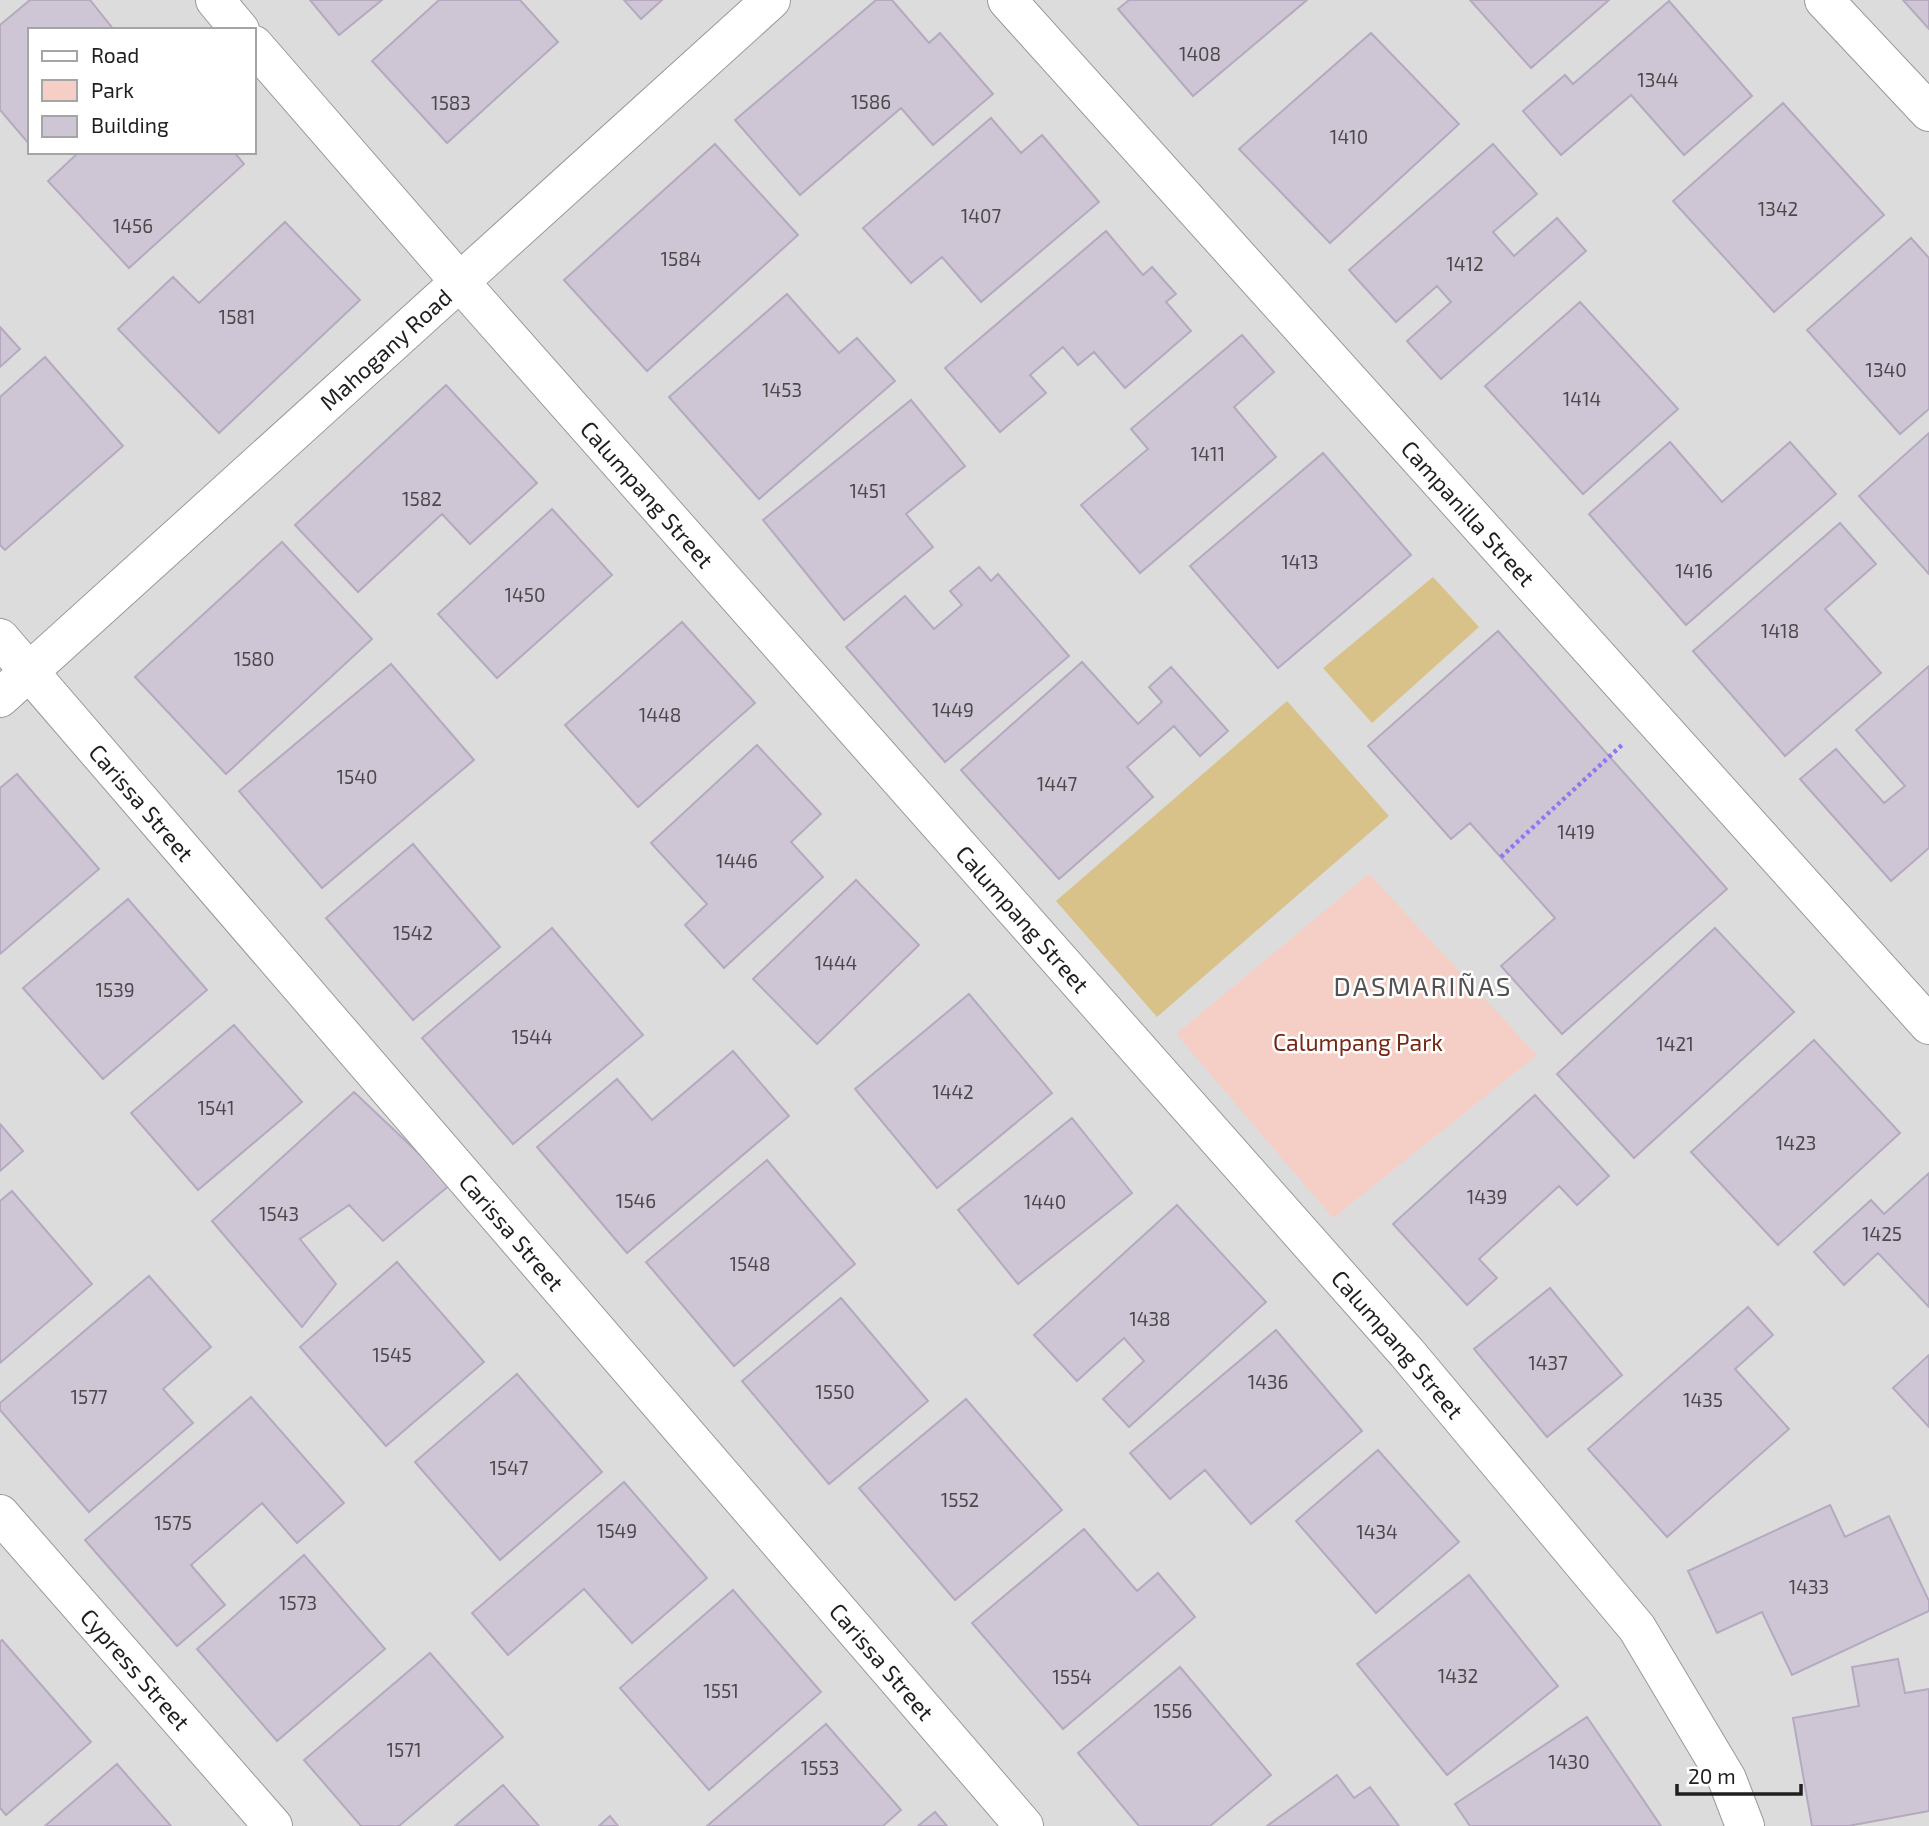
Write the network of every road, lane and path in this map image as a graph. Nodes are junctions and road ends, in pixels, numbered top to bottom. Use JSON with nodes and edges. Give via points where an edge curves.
{"nodes":[{"id":1,"x":215,"y":0,"type":"edge"},
{"id":2,"x":771,"y":0,"type":"edge"},
{"id":3,"x":1007,"y":0,"type":"edge"},
{"id":4,"x":1824,"y":0,"type":"edge"},
{"id":5,"x":238,"y":28,"type":"edge"},
{"id":6,"x":256,"y":47,"type":"edge"},
{"id":7,"x":1929,"y":112,"type":"edge"},
{"id":8,"x":459,"y":281,"type":"junction"},
{"id":9,"x":0,"y":638,"type":"edge"},
{"id":10,"x":29,"y":671,"type":"junction"},
{"id":11,"x":0,"y":698,"type":"edge"},
{"id":12,"x":1652,"y":717,"type":"junction"},
{"id":13,"x":1501,"y":858,"type":"dead end"},
{"id":14,"x":1929,"y":1025,"type":"edge"},
{"id":15,"x":0,"y":1514,"type":"edge"},
{"id":16,"x":273,"y":1826,"type":"edge"},
{"id":17,"x":1024,"y":1826,"type":"edge"},
{"id":18,"x":1745,"y":1826,"type":"edge"}],
"edges":[{"from":1,"to":5,"type":"street"},
{"from":2,"to":8,"type":"street","name":"Mahogany Road"},
{"from":3,"to":12,"type":"street","name":"Campanilla Street"},
{"from":4,"to":7,"type":"street"},
{"from":6,"to":8,"type":"street","name":"Calumpang Street"},
{"from":8,"to":10,"type":"street","name":"Mahogany Road"},
{"from":8,"to":18,"type":"street","name":"Calumpang Street","via":[[1407,1353],[1637,1628],[1727,1779]]},
{"from":9,"to":10,"type":"street","name":"Carissa Street"},
{"from":10,"to":11,"type":"street","name":"Mahogany Road"},
{"from":10,"to":17,"type":"street","name":"Carissa Street"},
{"from":12,"to":13,"type":"path"},
{"from":12,"to":14,"type":"street","name":"Campanilla Street"},
{"from":15,"to":16,"type":"street","name":"Cypress Street"}]}
